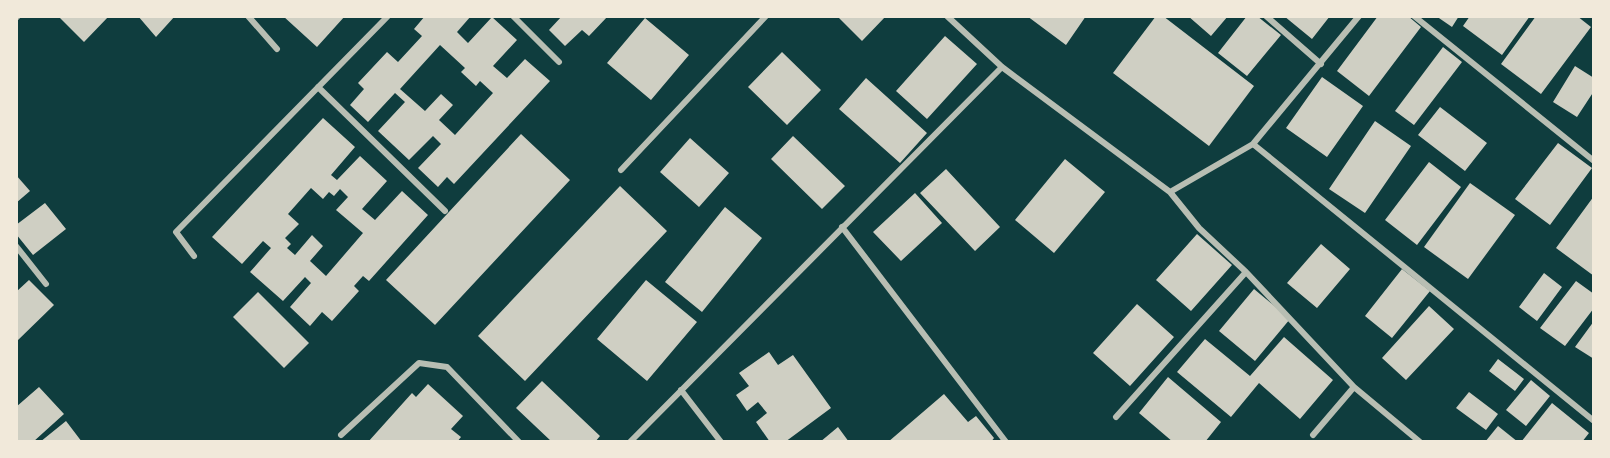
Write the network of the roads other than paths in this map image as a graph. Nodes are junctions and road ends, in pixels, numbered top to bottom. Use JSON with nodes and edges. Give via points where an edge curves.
{"nodes":[{"id":1,"x":248,"y":16,"type":"edge"},
{"id":2,"x":388,"y":16,"type":"edge"},
{"id":3,"x":513,"y":16,"type":"edge"},
{"id":4,"x":766,"y":16,"type":"edge"},
{"id":5,"x":947,"y":16,"type":"edge"},
{"id":6,"x":1266,"y":16,"type":"edge"},
{"id":7,"x":1359,"y":16,"type":"edge"},
{"id":8,"x":1414,"y":16,"type":"edge"},
{"id":9,"x":277,"y":49,"type":"dead end"},
{"id":10,"x":559,"y":62,"type":"dead end"},
{"id":11,"x":1321,"y":64,"type":"junction"},
{"id":12,"x":1002,"y":67,"type":"junction"},
{"id":13,"x":318,"y":87,"type":"junction"},
{"id":14,"x":1253,"y":144,"type":"junction"},
{"id":15,"x":1593,"y":161,"type":"edge"},
{"id":16,"x":621,"y":170,"type":"dead end"},
{"id":17,"x":1170,"y":192,"type":"junction"},
{"id":18,"x":446,"y":211,"type":"dead end"},
{"id":19,"x":842,"y":227,"type":"junction"},
{"id":20,"x":16,"y":246,"type":"edge"},
{"id":21,"x":194,"y":256,"type":"dead end"},
{"id":22,"x":1246,"y":272,"type":"junction"},
{"id":23,"x":46,"y":284,"type":"dead end"},
{"id":24,"x":1354,"y":387,"type":"junction"},
{"id":25,"x":681,"y":390,"type":"junction"},
{"id":26,"x":1116,"y":417,"type":"dead end"},
{"id":27,"x":1593,"y":421,"type":"edge"},
{"id":28,"x":341,"y":435,"type":"dead end"},
{"id":29,"x":1313,"y":435,"type":"dead end"},
{"id":30,"x":519,"y":441,"type":"edge"},
{"id":31,"x":630,"y":441,"type":"edge"},
{"id":32,"x":721,"y":441,"type":"edge"},
{"id":33,"x":1006,"y":441,"type":"edge"},
{"id":34,"x":1420,"y":441,"type":"edge"}],
"edges":[{"from":1,"to":9,"type":"street"},
{"from":2,"to":13,"type":"street"},
{"from":3,"to":10,"type":"street"},
{"from":4,"to":16,"type":"street"},
{"from":5,"to":12,"type":"street"},
{"from":6,"to":11,"type":"street"},
{"from":7,"to":11,"type":"street"},
{"from":8,"to":15,"type":"street"},
{"from":11,"to":14,"type":"street"},
{"from":12,"to":17,"type":"street"},
{"from":12,"to":19,"type":"street"},
{"from":13,"to":18,"type":"street"},
{"from":13,"to":21,"type":"street","via":[[176,232]]},
{"from":14,"to":17,"type":"street"},
{"from":14,"to":27,"type":"street"},
{"from":17,"to":22,"type":"street","via":[[1199,228]]},
{"from":19,"to":25,"type":"street"},
{"from":19,"to":33,"type":"street"},
{"from":20,"to":23,"type":"street"},
{"from":22,"to":24,"type":"street"},
{"from":22,"to":26,"type":"street"},
{"from":24,"to":29,"type":"street"},
{"from":24,"to":34,"type":"street"},
{"from":25,"to":31,"type":"street"},
{"from":25,"to":32,"type":"street"},
{"from":28,"to":30,"type":"street","via":[[419,363],[447,367]]}]}
